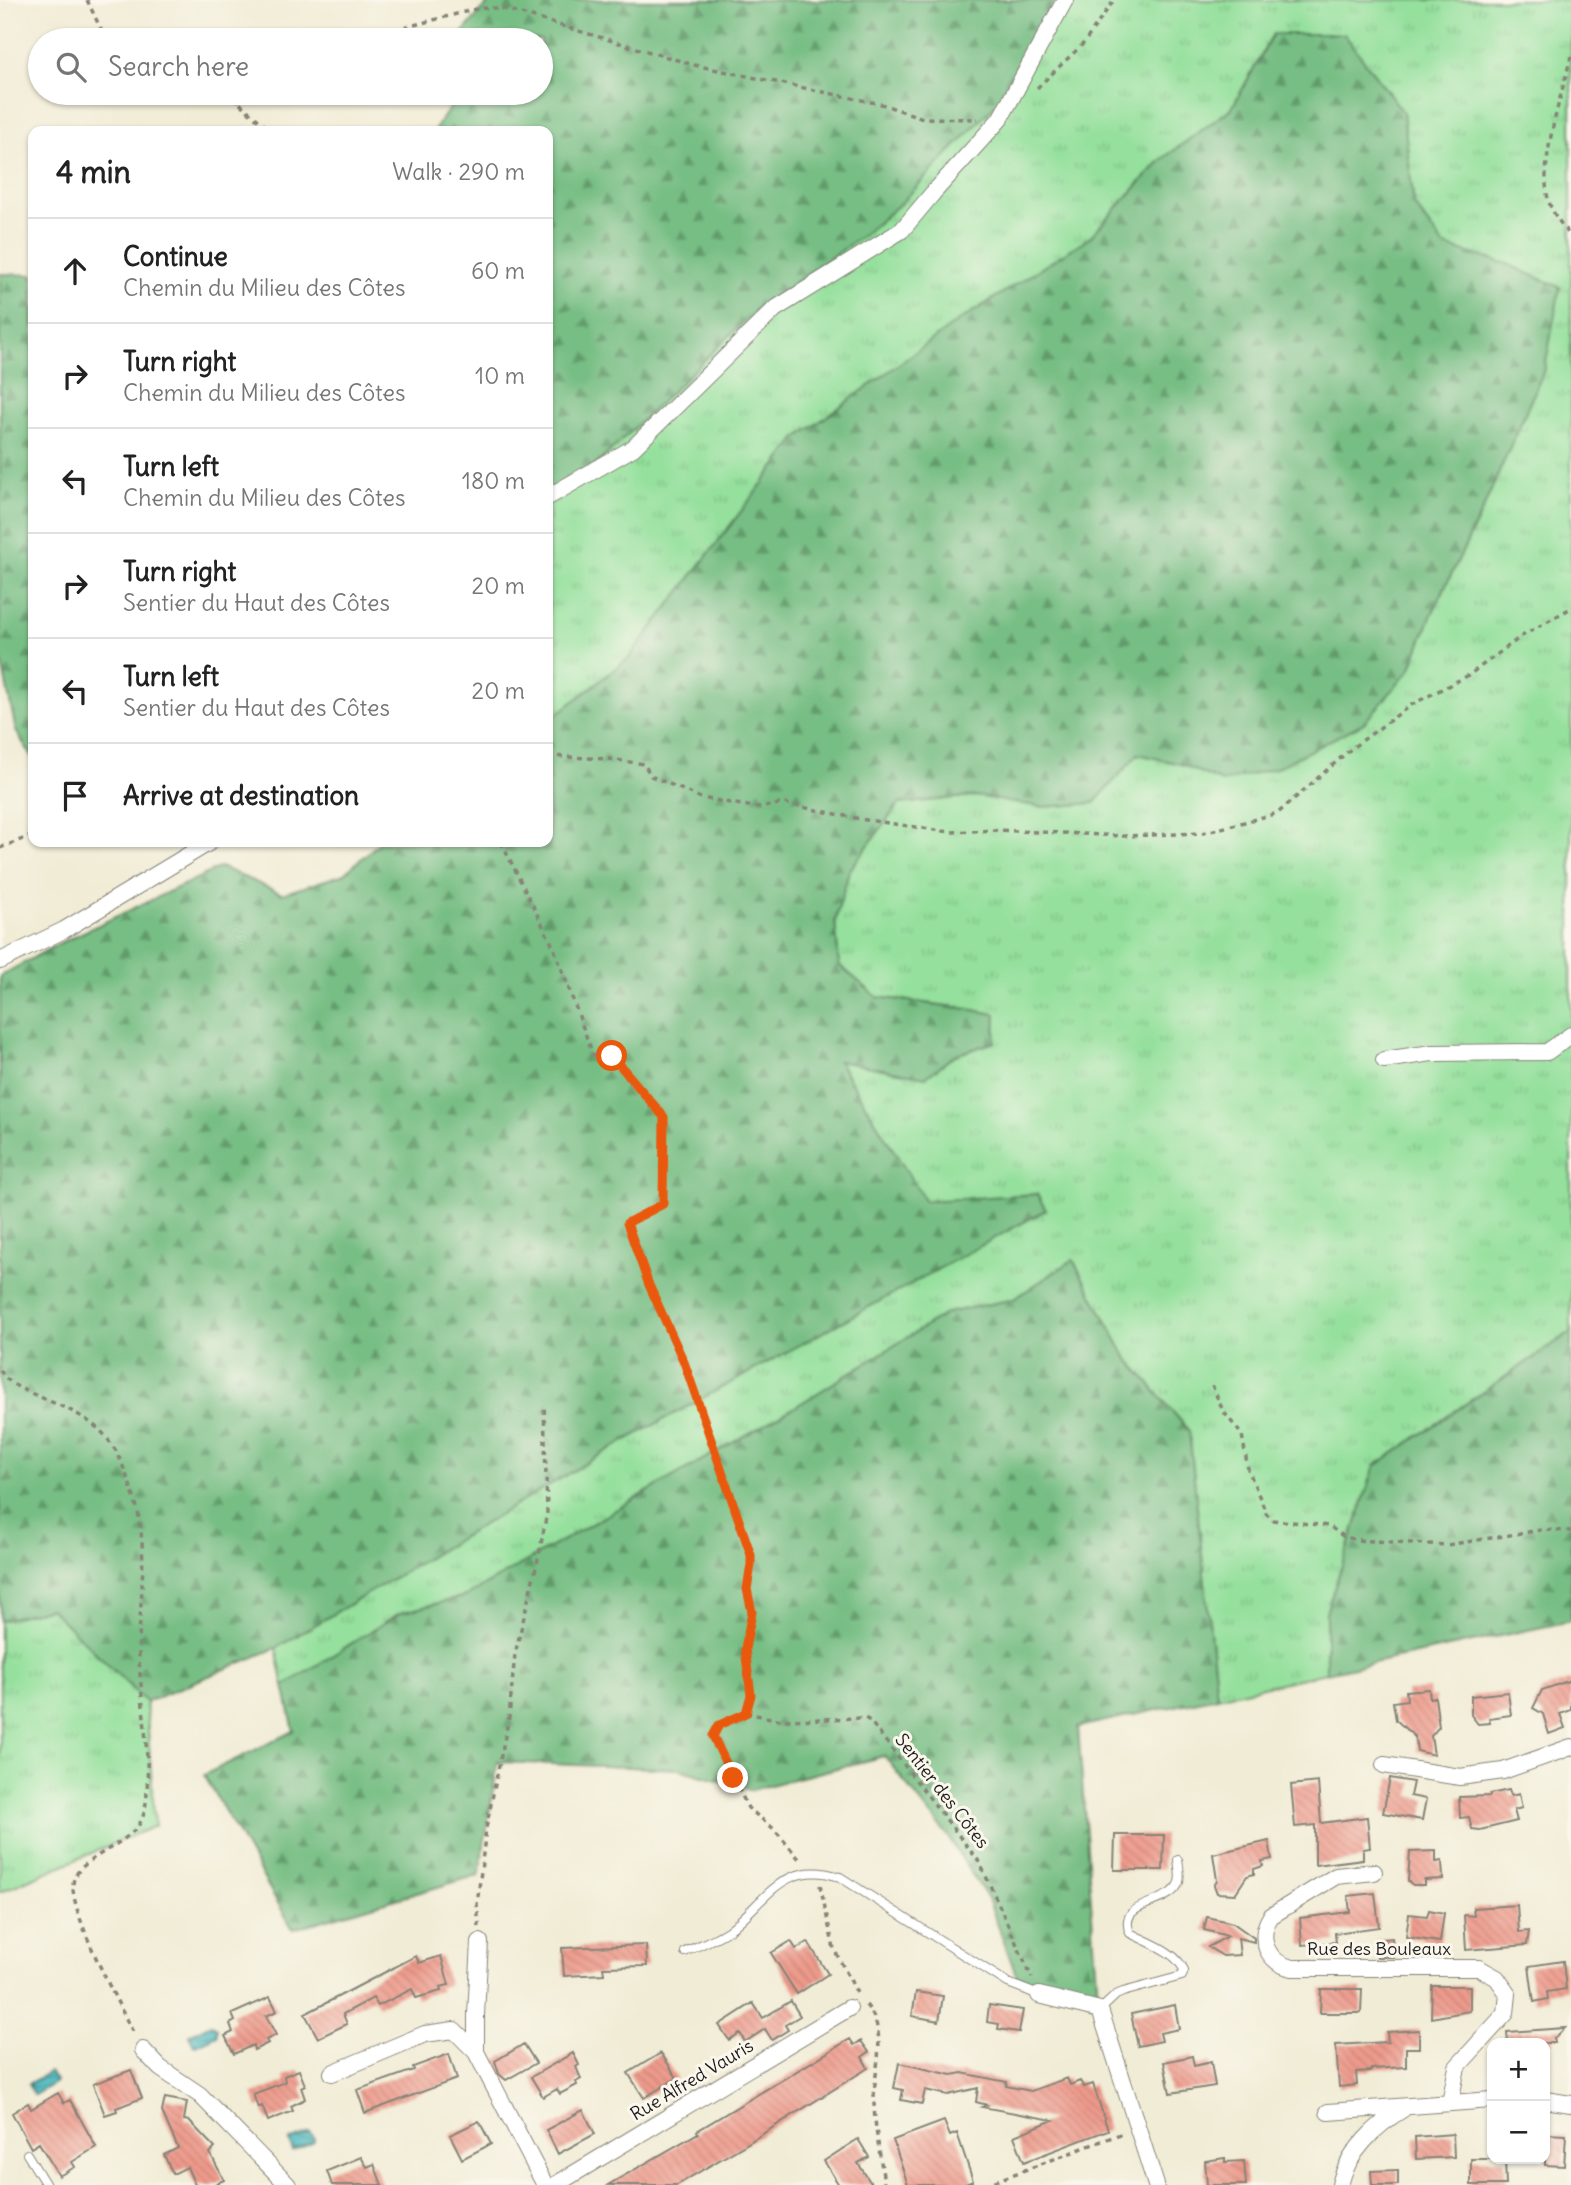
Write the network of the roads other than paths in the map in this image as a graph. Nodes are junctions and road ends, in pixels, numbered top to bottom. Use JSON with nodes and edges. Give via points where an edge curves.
{"nodes":[{"id":1,"x":1065,"y":0,"type":"edge"},
{"id":2,"x":553,"y":494,"type":"edge"},
{"id":3,"x":203,"y":847,"type":"edge"},
{"id":4,"x":0,"y":961,"type":"edge"},
{"id":5,"x":1571,"y":1035,"type":"edge"},
{"id":6,"x":1384,"y":1060,"type":"dead end"},
{"id":7,"x":1571,"y":1746,"type":"edge"},
{"id":8,"x":1384,"y":1765,"type":"dead end"},
{"id":9,"x":1178,"y":1860,"type":"dead end"},
{"id":10,"x":1374,"y":1872,"type":"dead end"},
{"id":11,"x":480,"y":1942,"type":"road end"},
{"id":12,"x":685,"y":1952,"type":"dead end"},
{"id":13,"x":1039,"y":1995,"type":"joint"},
{"id":14,"x":849,"y":2008,"type":"dead end"},
{"id":15,"x":1100,"y":2010,"type":"junction"},
{"id":16,"x":143,"y":2050,"type":"road end"},
{"id":17,"x":476,"y":2052,"type":"junction"},
{"id":18,"x":331,"y":2073,"type":"dead end"},
{"id":19,"x":1487,"y":2100,"type":"edge"},
{"id":20,"x":1550,"y":2101,"type":"edge"},
{"id":21,"x":1450,"y":2103,"type":"junction"},
{"id":22,"x":1571,"y":2104,"type":"edge"},
{"id":23,"x":1405,"y":2108,"type":"junction"},
{"id":24,"x":1328,"y":2112,"type":"dead end"},
{"id":25,"x":27,"y":2154,"type":"dead end"},
{"id":26,"x":46,"y":2185,"type":"edge"},
{"id":27,"x":288,"y":2185,"type":"edge"},
{"id":28,"x":545,"y":2185,"type":"edge"},
{"id":29,"x":555,"y":2185,"type":"edge"},
{"id":30,"x":1156,"y":2185,"type":"edge"},
{"id":31,"x":1340,"y":2185,"type":"edge"}],
"edges":[{"from":1,"to":2,"type":"street","via":[[1000,119],[902,230],[775,309],[633,448]]},
{"from":3,"to":4,"type":"street","via":[[64,930]]},
{"from":5,"to":6,"type":"street","via":[[1547,1052],[1432,1053]]},
{"from":7,"to":8,"type":"street","via":[[1503,1771],[1460,1777]]},
{"from":9,"to":15,"type":"lane","via":[[1176,1888],[1131,1913],[1128,1927],[1130,1933],[1182,1963],[1182,1976],[1123,1992]]},
{"from":10,"to":21,"type":"street","name":"Rue des Bouleaux","via":[[1336,1876],[1271,1916],[1265,1939],[1271,1958],[1280,1966],[1293,1968],[1479,1968],[1497,1978],[1508,1994],[1506,2013],[1457,2067]]},
{"from":11,"to":17,"type":"street"},
{"from":12,"to":13,"type":"lane","via":[[728,1930],[778,1883],[830,1874],[1008,1983]]},
{"from":13,"to":15,"type":"street"},
{"from":14,"to":29,"type":"street","name":"Rue Alfred Vauris"},
{"from":15,"to":30,"type":"street"},
{"from":16,"to":27,"type":"street","via":[[160,2068],[200,2095]]},
{"from":17,"to":18,"type":"street","via":[[454,2030],[425,2035]]},
{"from":17,"to":28,"type":"street"},
{"from":19,"to":21,"type":"street"},
{"from":20,"to":22,"type":"street"},
{"from":21,"to":23,"type":"street"},
{"from":23,"to":24,"type":"street"},
{"from":23,"to":31,"type":"street","via":[[1352,2156]]},
{"from":25,"to":26,"type":"lane"}]}
